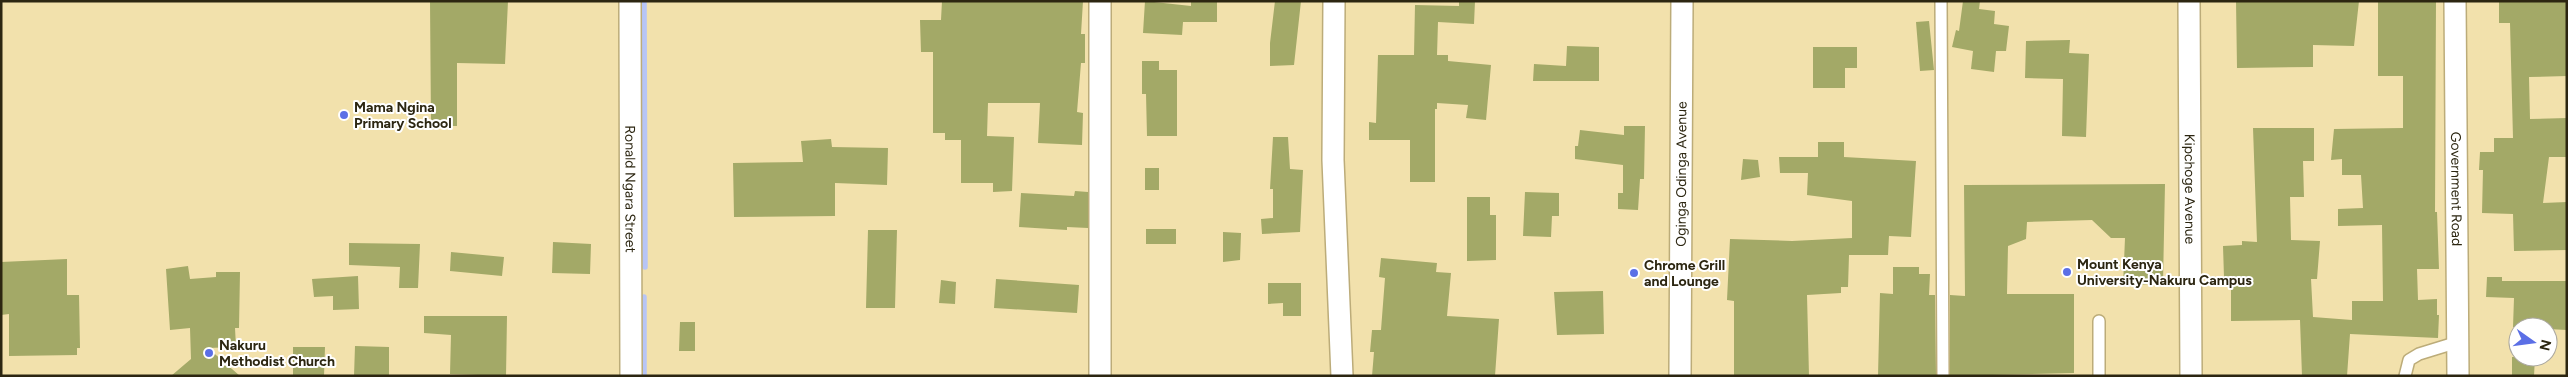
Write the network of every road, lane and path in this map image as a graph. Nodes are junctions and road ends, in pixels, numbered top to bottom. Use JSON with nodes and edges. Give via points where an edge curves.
{"nodes":[{"id":1,"x":630,"y":1,"type":"edge"},
{"id":2,"x":1100,"y":1,"type":"edge"},
{"id":3,"x":1334,"y":1,"type":"edge"},
{"id":4,"x":1682,"y":1,"type":"edge"},
{"id":5,"x":1941,"y":1,"type":"edge"},
{"id":6,"x":2190,"y":1,"type":"edge"},
{"id":7,"x":2456,"y":1,"type":"edge"},
{"id":8,"x":2099,"y":321,"type":"dead end"},
{"id":9,"x":2458,"y":342,"type":"junction"},
{"id":10,"x":631,"y":376,"type":"edge"},
{"id":11,"x":1100,"y":376,"type":"edge"},
{"id":12,"x":1342,"y":376,"type":"edge"},
{"id":13,"x":1680,"y":376,"type":"edge"},
{"id":14,"x":1943,"y":376,"type":"edge"},
{"id":15,"x":2099,"y":376,"type":"edge"},
{"id":16,"x":2191,"y":376,"type":"edge"},
{"id":17,"x":2405,"y":376,"type":"edge"},
{"id":18,"x":2458,"y":376,"type":"edge"}],
"edges":[{"from":1,"to":10,"type":"street","name":"Ronald Ngara Street"},
{"from":2,"to":11,"type":"street"},
{"from":3,"to":12,"type":"street","via":[[1333,160]]},
{"from":4,"to":13,"type":"street","name":"Oginga Odinga Avenue"},
{"from":5,"to":14,"type":"lane"},
{"from":6,"to":16,"type":"street","name":"Kipchoge Avenue"},
{"from":7,"to":9,"type":"street","name":"Government Road"},
{"from":8,"to":15,"type":"lane"},
{"from":9,"to":17,"type":"lane","via":[[2409,360]]},
{"from":9,"to":18,"type":"street","name":"Government Road"}]}
